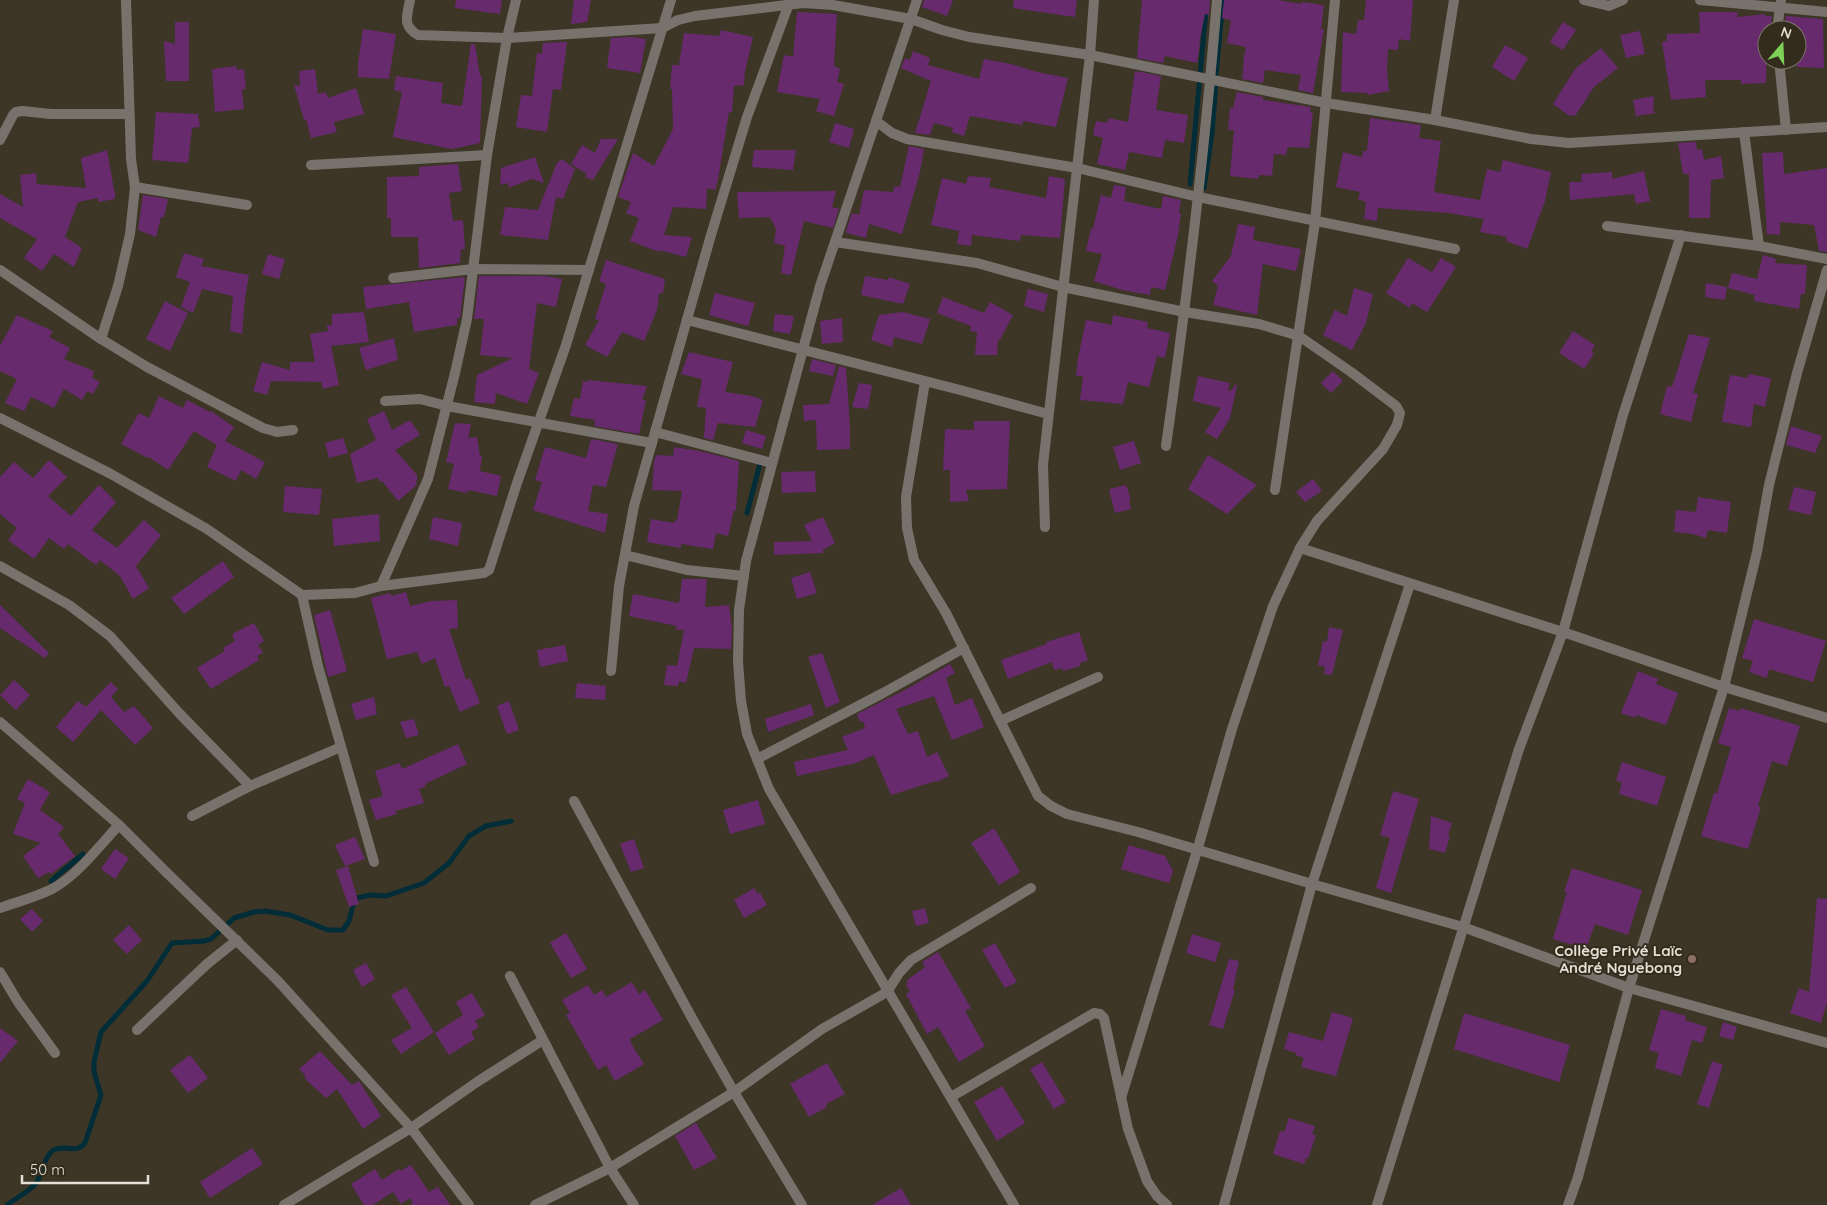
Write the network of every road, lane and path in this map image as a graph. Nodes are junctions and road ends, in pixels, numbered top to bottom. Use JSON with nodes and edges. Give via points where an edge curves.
{"nodes":[{"id":1,"x":126,"y":0,"type":"edge"},
{"id":2,"x":410,"y":0,"type":"edge"},
{"id":3,"x":516,"y":0,"type":"edge"},
{"id":4,"x":671,"y":0,"type":"edge"},
{"id":5,"x":917,"y":0,"type":"edge"},
{"id":6,"x":1094,"y":0,"type":"edge"},
{"id":7,"x":1217,"y":0,"type":"edge"},
{"id":8,"x":1335,"y":0,"type":"edge"},
{"id":9,"x":1454,"y":0,"type":"edge"},
{"id":10,"x":1584,"y":0,"type":"edge"},
{"id":11,"x":1623,"y":0,"type":"edge"},
{"id":12,"x":1700,"y":0,"type":"edge"},
{"id":13,"x":790,"y":2,"type":"edge"},
{"id":14,"x":1780,"y":4,"type":"edge"},
{"id":15,"x":1827,"y":12,"type":"edge"},
{"id":16,"x":911,"y":19,"type":"junction"},
{"id":17,"x":1778,"y":20,"type":"edge"},
{"id":18,"x":662,"y":28,"type":"junction"},
{"id":19,"x":507,"y":38,"type":"junction"},
{"id":20,"x":1090,"y":54,"type":"junction"},
{"id":21,"x":1780,"y":70,"type":"edge"},
{"id":22,"x":1210,"y":79,"type":"junction"},
{"id":23,"x":1326,"y":103,"type":"junction"},
{"id":24,"x":129,"y":114,"type":"junction"},
{"id":25,"x":1435,"y":120,"type":"junction"},
{"id":26,"x":876,"y":121,"type":"junction"},
{"id":27,"x":1827,"y":127,"type":"edge"},
{"id":28,"x":1786,"y":130,"type":"junction"},
{"id":29,"x":1744,"y":132,"type":"junction"},
{"id":30,"x":0,"y":140,"type":"edge"},
{"id":31,"x":487,"y":155,"type":"junction"},
{"id":32,"x":311,"y":165,"type":"dead end"},
{"id":33,"x":1077,"y":168,"type":"junction"},
{"id":34,"x":135,"y":187,"type":"junction"},
{"id":35,"x":1198,"y":198,"type":"junction"},
{"id":36,"x":247,"y":205,"type":"dead end"},
{"id":37,"x":1315,"y":222,"type":"junction"},
{"id":38,"x":1608,"y":226,"type":"dead end"},
{"id":39,"x":1681,"y":235,"type":"junction"},
{"id":40,"x":835,"y":242,"type":"junction"},
{"id":41,"x":1759,"y":246,"type":"junction"},
{"id":42,"x":1455,"y":249,"type":"dead end"},
{"id":43,"x":1827,"y":259,"type":"edge"},
{"id":44,"x":473,"y":269,"type":"junction"},
{"id":45,"x":0,"y":270,"type":"edge"},
{"id":46,"x":589,"y":270,"type":"junction"},
{"id":47,"x":1827,"y":270,"type":"edge"},
{"id":48,"x":393,"y":278,"type":"dead end"},
{"id":49,"x":1063,"y":287,"type":"junction"},
{"id":50,"x":1185,"y":312,"type":"junction"},
{"id":51,"x":687,"y":320,"type":"junction"},
{"id":52,"x":1299,"y":336,"type":"junction"},
{"id":53,"x":101,"y":339,"type":"junction"},
{"id":54,"x":803,"y":349,"type":"junction"},
{"id":55,"x":925,"y":382,"type":"junction"},
{"id":56,"x":385,"y":401,"type":"dead end"},
{"id":57,"x":447,"y":406,"type":"junction"},
{"id":58,"x":1048,"y":414,"type":"junction"},
{"id":59,"x":0,"y":418,"type":"edge"},
{"id":60,"x":539,"y":423,"type":"junction"},
{"id":61,"x":293,"y":430,"type":"dead end"},
{"id":62,"x":655,"y":432,"type":"junction"},
{"id":63,"x":652,"y":443,"type":"junction"},
{"id":64,"x":1166,"y":446,"type":"dead end"},
{"id":65,"x":772,"y":463,"type":"junction"},
{"id":66,"x":1275,"y":490,"type":"dead end"},
{"id":67,"x":1045,"y":527,"type":"dead end"},
{"id":68,"x":1300,"y":548,"type":"junction"},
{"id":69,"x":625,"y":555,"type":"junction"},
{"id":70,"x":0,"y":566,"type":"edge"},
{"id":71,"x":744,"y":576,"type":"junction"},
{"id":72,"x":1410,"y":584,"type":"junction"},
{"id":73,"x":381,"y":586,"type":"junction"},
{"id":74,"x":302,"y":595,"type":"junction"},
{"id":75,"x":1562,"y":632,"type":"junction"},
{"id":76,"x":964,"y":648,"type":"junction"},
{"id":77,"x":611,"y":671,"type":"dead end"},
{"id":78,"x":1098,"y":677,"type":"dead end"},
{"id":79,"x":1724,"y":687,"type":"junction"},
{"id":80,"x":1827,"y":718,"type":"edge"},
{"id":81,"x":1000,"y":721,"type":"junction"},
{"id":82,"x":0,"y":722,"type":"edge"},
{"id":83,"x":341,"y":747,"type":"junction"},
{"id":84,"x":757,"y":759,"type":"junction"},
{"id":85,"x":250,"y":786,"type":"junction"},
{"id":86,"x":574,"y":801,"type":"dead end"},
{"id":87,"x":192,"y":816,"type":"dead end"},
{"id":88,"x":120,"y":825,"type":"junction"},
{"id":89,"x":1197,"y":851,"type":"junction"},
{"id":90,"x":374,"y":862,"type":"dead end"},
{"id":91,"x":1312,"y":884,"type":"junction"},
{"id":92,"x":1031,"y":888,"type":"dead end"},
{"id":93,"x":0,"y":908,"type":"edge"},
{"id":94,"x":1463,"y":927,"type":"junction"},
{"id":95,"x":237,"y":940,"type":"junction"},
{"id":96,"x":0,"y":972,"type":"edge"},
{"id":97,"x":510,"y":976,"type":"dead end"},
{"id":98,"x":1629,"y":988,"type":"junction"},
{"id":99,"x":887,"y":992,"type":"junction"},
{"id":100,"x":137,"y":1030,"type":"dead end"},
{"id":101,"x":543,"y":1040,"type":"junction"},
{"id":102,"x":1827,"y":1043,"type":"edge"},
{"id":103,"x":54,"y":1053,"type":"dead end"},
{"id":104,"x":734,"y":1092,"type":"junction"},
{"id":105,"x":951,"y":1097,"type":"junction"},
{"id":106,"x":1121,"y":1098,"type":"junction"},
{"id":107,"x":411,"y":1128,"type":"junction"},
{"id":108,"x":610,"y":1168,"type":"junction"},
{"id":109,"x":284,"y":1205,"type":"edge"},
{"id":110,"x":469,"y":1205,"type":"edge"},
{"id":111,"x":535,"y":1205,"type":"edge"},
{"id":112,"x":634,"y":1205,"type":"edge"},
{"id":113,"x":802,"y":1205,"type":"edge"},
{"id":114,"x":1014,"y":1205,"type":"edge"},
{"id":115,"x":1167,"y":1205,"type":"edge"},
{"id":116,"x":1224,"y":1205,"type":"edge"},
{"id":117,"x":1376,"y":1205,"type":"edge"},
{"id":118,"x":1568,"y":1205,"type":"edge"}],
"edges":[{"from":1,"to":24,"type":"street"},
{"from":2,"to":19,"type":"street","via":[[407,25],[418,35]]},
{"from":3,"to":19,"type":"street"},
{"from":4,"to":18,"type":"street"},
{"from":5,"to":16,"type":"street"},
{"from":6,"to":20,"type":"street"},
{"from":7,"to":22,"type":"street"},
{"from":8,"to":23,"type":"street"},
{"from":9,"to":25,"type":"street"},
{"from":10,"to":11,"type":"street","via":[[1609,6]]},
{"from":12,"to":14,"type":"street"},
{"from":13,"to":16,"type":"street","via":[[832,4]]},
{"from":13,"to":18,"type":"street","via":[[695,16]]},
{"from":13,"to":51,"type":"street","via":[[748,117]]},
{"from":14,"to":15,"type":"street"},
{"from":14,"to":17,"type":"street"},
{"from":16,"to":20,"type":"street","via":[[969,37]]},
{"from":16,"to":26,"type":"street"},
{"from":18,"to":19,"type":"street"},
{"from":18,"to":46,"type":"street"},
{"from":19,"to":31,"type":"street"},
{"from":20,"to":22,"type":"street"},
{"from":20,"to":33,"type":"street"},
{"from":21,"to":28,"type":"street"},
{"from":22,"to":23,"type":"street"},
{"from":22,"to":35,"type":"street"},
{"from":23,"to":25,"type":"street"},
{"from":23,"to":37,"type":"street"},
{"from":24,"to":30,"type":"street","via":[[16,112]]},
{"from":24,"to":34,"type":"street"},
{"from":25,"to":29,"type":"street","via":[[1503,135],[1569,143]]},
{"from":26,"to":33,"type":"street","via":[[907,139]]},
{"from":26,"to":40,"type":"street"},
{"from":27,"to":28,"type":"street"},
{"from":28,"to":29,"type":"street"},
{"from":29,"to":41,"type":"street"},
{"from":31,"to":32,"type":"street"},
{"from":31,"to":44,"type":"street"},
{"from":33,"to":35,"type":"street"},
{"from":33,"to":49,"type":"street"},
{"from":34,"to":36,"type":"street"},
{"from":34,"to":53,"type":"street","via":[[130,234]]},
{"from":35,"to":37,"type":"street"},
{"from":35,"to":50,"type":"street"},
{"from":37,"to":42,"type":"street"},
{"from":37,"to":52,"type":"street"},
{"from":38,"to":39,"type":"street"},
{"from":39,"to":41,"type":"street"},
{"from":39,"to":75,"type":"street","via":[[1623,415]]},
{"from":40,"to":49,"type":"street","via":[[977,263]]},
{"from":40,"to":54,"type":"street"},
{"from":41,"to":43,"type":"street"},
{"from":44,"to":46,"type":"street"},
{"from":44,"to":48,"type":"street"},
{"from":44,"to":57,"type":"street","via":[[467,319]]},
{"from":45,"to":53,"type":"street"},
{"from":46,"to":60,"type":"street"},
{"from":47,"to":79,"type":"street","via":[[1768,485],[1757,552]]},
{"from":49,"to":50,"type":"street"},
{"from":49,"to":58,"type":"street"},
{"from":50,"to":52,"type":"street","via":[[1259,324]]},
{"from":50,"to":64,"type":"street"},
{"from":51,"to":54,"type":"street"},
{"from":51,"to":62,"type":"street"},
{"from":52,"to":66,"type":"street"},
{"from":52,"to":68,"type":"street","via":[[1396,406],[1400,413],[1383,449],[1317,520]]},
{"from":53,"to":61,"type":"street","via":[[263,428],[277,432]]},
{"from":54,"to":55,"type":"street"},
{"from":54,"to":65,"type":"street"},
{"from":55,"to":58,"type":"street"},
{"from":55,"to":76,"type":"street","via":[[906,497],[907,528],[914,560]]},
{"from":56,"to":57,"type":"street","via":[[420,399]]},
{"from":57,"to":60,"type":"street"},
{"from":57,"to":73,"type":"street","via":[[428,479]]},
{"from":58,"to":67,"type":"street","via":[[1043,465]]},
{"from":59,"to":74,"type":"street","via":[[111,474],[207,529]]},
{"from":60,"to":63,"type":"street"},
{"from":60,"to":73,"type":"street","via":[[489,570]]},
{"from":62,"to":63,"type":"street"},
{"from":62,"to":65,"type":"street"},
{"from":63,"to":69,"type":"street","via":[[634,506]]},
{"from":65,"to":71,"type":"street"},
{"from":68,"to":72,"type":"street"},
{"from":68,"to":89,"type":"street","via":[[1273,606],[1232,729]]},
{"from":69,"to":71,"type":"street","via":[[687,570]]},
{"from":69,"to":77,"type":"street"},
{"from":70,"to":85,"type":"street","via":[[69,605],[110,636],[179,714]]},
{"from":71,"to":84,"type":"street","via":[[739,610],[738,662],[742,709]]},
{"from":72,"to":75,"type":"street"},
{"from":72,"to":91,"type":"street"},
{"from":73,"to":74,"type":"street","via":[[355,593]]},
{"from":74,"to":83,"type":"street"},
{"from":75,"to":79,"type":"street"},
{"from":75,"to":94,"type":"street","via":[[1519,749]]},
{"from":76,"to":81,"type":"street"},
{"from":76,"to":84,"type":"street"},
{"from":78,"to":81,"type":"street"},
{"from":79,"to":80,"type":"street"},
{"from":79,"to":98,"type":"street"},
{"from":81,"to":89,"type":"street","via":[[1038,796],[1051,806],[1067,814]]},
{"from":82,"to":88,"type":"street"},
{"from":83,"to":85,"type":"street"},
{"from":83,"to":90,"type":"street"},
{"from":84,"to":99,"type":"street","via":[[769,789]]},
{"from":85,"to":87,"type":"street"},
{"from":86,"to":104,"type":"street"},
{"from":88,"to":93,"type":"street","via":[[62,883]]},
{"from":88,"to":95,"type":"street"},
{"from":89,"to":91,"type":"street"},
{"from":89,"to":106,"type":"street"},
{"from":91,"to":94,"type":"street"},
{"from":91,"to":116,"type":"street"},
{"from":92,"to":99,"type":"street","via":[[911,960]]},
{"from":94,"to":98,"type":"street"},
{"from":94,"to":117,"type":"street"},
{"from":95,"to":100,"type":"street"},
{"from":95,"to":107,"type":"street"},
{"from":96,"to":103,"type":"street"},
{"from":97,"to":101,"type":"street"},
{"from":98,"to":102,"type":"street"},
{"from":98,"to":118,"type":"street"},
{"from":99,"to":104,"type":"street","via":[[822,1029]]},
{"from":99,"to":105,"type":"street"},
{"from":101,"to":107,"type":"street"},
{"from":101,"to":108,"type":"street"},
{"from":104,"to":108,"type":"street"},
{"from":104,"to":113,"type":"street"},
{"from":105,"to":106,"type":"street","via":[[1094,1013],[1104,1018]]},
{"from":105,"to":114,"type":"street"},
{"from":106,"to":115,"type":"street","via":[[1128,1129],[1147,1181]]},
{"from":107,"to":109,"type":"street"},
{"from":107,"to":110,"type":"street"},
{"from":108,"to":111,"type":"street"},
{"from":108,"to":112,"type":"street"}]}
